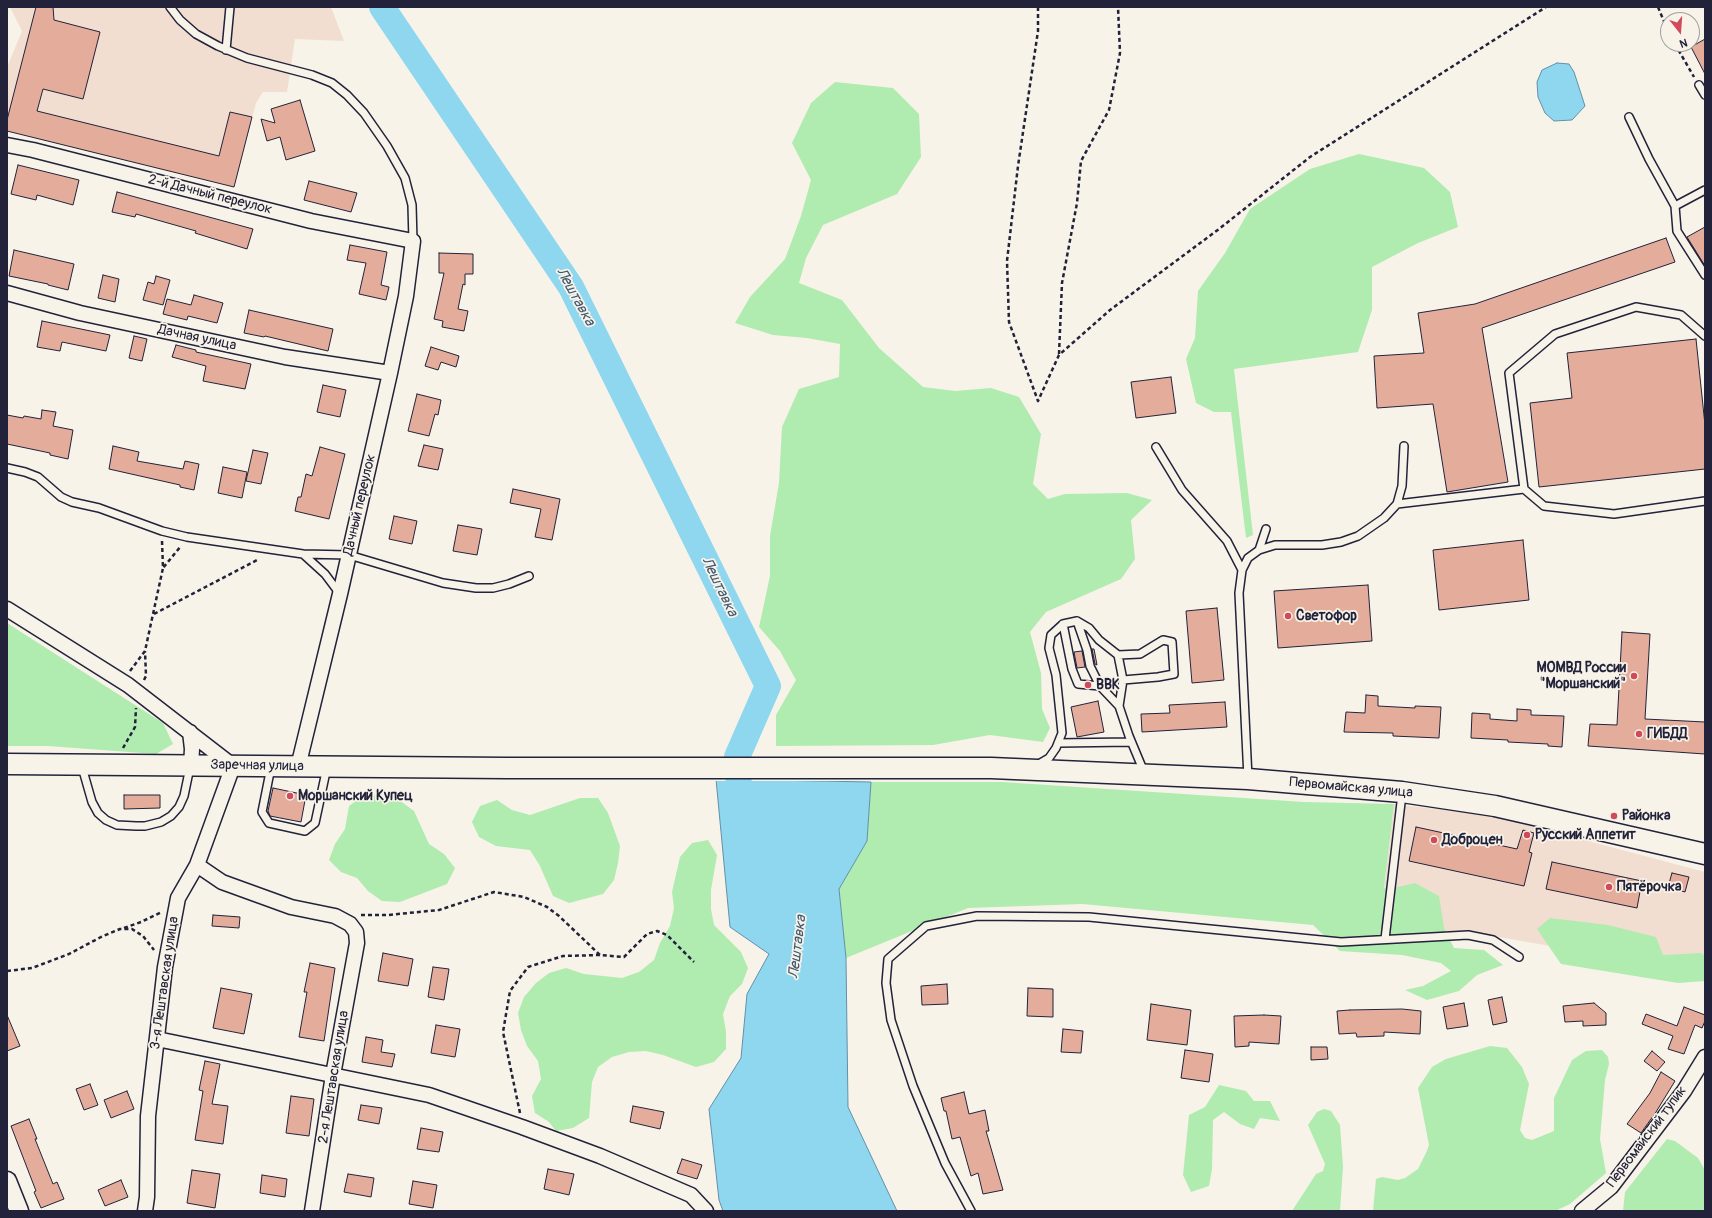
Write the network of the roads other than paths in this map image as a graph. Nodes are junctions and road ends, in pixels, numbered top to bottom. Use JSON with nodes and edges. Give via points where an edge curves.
{"nodes":[{"id":1,"x":170,"y":7,"type":"edge"},
{"id":2,"x":230,"y":7,"type":"edge"},
{"id":3,"x":226,"y":50,"type":"junction"},
{"id":4,"x":1699,"y":85,"type":"road end"},
{"id":5,"x":1705,"y":95,"type":"edge"},
{"id":6,"x":1629,"y":116,"type":"dead end"},
{"id":7,"x":7,"y":145,"type":"edge"},
{"id":8,"x":1705,"y":190,"type":"edge"},
{"id":9,"x":1675,"y":206,"type":"junction"},
{"id":10,"x":414,"y":241,"type":"junction"},
{"id":11,"x":1705,"y":275,"type":"edge"},
{"id":12,"x":7,"y":293,"type":"edge"},
{"id":13,"x":1705,"y":336,"type":"edge"},
{"id":14,"x":390,"y":373,"type":"junction"},
{"id":15,"x":1404,"y":446,"type":"dead end"},
{"id":16,"x":1156,"y":447,"type":"dead end"},
{"id":17,"x":7,"y":468,"type":"edge"},
{"id":18,"x":1524,"y":488,"type":"junction"},
{"id":19,"x":1705,"y":501,"type":"edge"},
{"id":20,"x":1398,"y":504,"type":"junction"},
{"id":21,"x":1266,"y":529,"type":"dead end"},
{"id":22,"x":1258,"y":550,"type":"junction"},
{"id":23,"x":303,"y":554,"type":"junction"},
{"id":24,"x":349,"y":555,"type":"junction"},
{"id":25,"x":1242,"y":570,"type":"junction"},
{"id":26,"x":529,"y":576,"type":"dead end"},
{"id":27,"x":340,"y":594,"type":"junction"},
{"id":28,"x":7,"y":609,"type":"edge"},
{"id":29,"x":1076,"y":621,"type":"junction"},
{"id":30,"x":1062,"y":624,"type":"junction"},
{"id":31,"x":1118,"y":656,"type":"junction"},
{"id":32,"x":1123,"y":680,"type":"junction"},
{"id":33,"x":1100,"y":686,"type":"junction"},
{"id":34,"x":1119,"y":706,"type":"junction"},
{"id":35,"x":190,"y":732,"type":"junction"},
{"id":36,"x":1131,"y":742,"type":"junction"},
{"id":37,"x":1058,"y":743,"type":"junction"},
{"id":38,"x":7,"y":764,"type":"edge"},
{"id":39,"x":82,"y":765,"type":"junction"},
{"id":40,"x":191,"y":766,"type":"junction"},
{"id":41,"x":233,"y":766,"type":"junction"},
{"id":42,"x":271,"y":766,"type":"junction"},
{"id":43,"x":298,"y":767,"type":"junction"},
{"id":44,"x":327,"y":767,"type":"junction"},
{"id":45,"x":991,"y":768,"type":"joint"},
{"id":46,"x":1031,"y":768,"type":"junction"},
{"id":47,"x":1145,"y":774,"type":"junction"},
{"id":48,"x":1248,"y":779,"type":"junction"},
{"id":49,"x":1402,"y":792,"type":"junction"},
{"id":50,"x":1705,"y":854,"type":"edge"},
{"id":51,"x":197,"y":865,"type":"junction"},
{"id":52,"x":1385,"y":939,"type":"junction"},
{"id":53,"x":1519,"y":957,"type":"dead end"},
{"id":54,"x":157,"y":1039,"type":"junction"},
{"id":55,"x":1705,"y":1057,"type":"edge"},
{"id":56,"x":333,"y":1075,"type":"junction"},
{"id":57,"x":7,"y":1181,"type":"edge"},
{"id":58,"x":19,"y":1211,"type":"edge"},
{"id":59,"x":145,"y":1211,"type":"edge"},
{"id":60,"x":312,"y":1211,"type":"edge"},
{"id":61,"x":706,"y":1211,"type":"edge"},
{"id":62,"x":970,"y":1211,"type":"edge"},
{"id":63,"x":1582,"y":1211,"type":"edge"}],
"edges":[{"from":1,"to":3,"type":"lane","via":[[196,34]]},
{"from":2,"to":3,"type":"lane"},
{"from":3,"to":10,"type":"lane","via":[[312,75],[332,83],[347,95],[364,113],[405,178],[412,205]]},
{"from":4,"to":5,"type":"lane"},
{"from":6,"to":9,"type":"lane"},
{"from":7,"to":10,"type":"street","name":"2-й Дачный переулок","via":[[310,221]]},
{"from":8,"to":9,"type":"lane"},
{"from":9,"to":11,"type":"lane","via":[[1677,231]]},
{"from":10,"to":14,"type":"street","name":"Дачный переулок"},
{"from":12,"to":14,"type":"street","name":"Дачная улица","via":[[80,313],[285,357]]},
{"from":13,"to":18,"type":"lane","via":[[1680,316],[1636,307],[1555,334],[1509,373]]},
{"from":14,"to":24,"type":"street","name":"Дачный переулок"},
{"from":15,"to":20,"type":"lane","via":[[1402,486]]},
{"from":16,"to":25,"type":"lane","via":[[1182,490],[1227,542]]},
{"from":17,"to":23,"type":"lane","via":[[38,477],[61,497],[72,502],[99,508],[162,531]]},
{"from":18,"to":19,"type":"lane","via":[[1544,506],[1614,514]]},
{"from":18,"to":20,"type":"lane"},
{"from":20,"to":22,"type":"lane","via":[[1384,518],[1358,536],[1341,542],[1322,545],[1275,545]]},
{"from":21,"to":22,"type":"lane"},
{"from":22,"to":25,"type":"lane","via":[[1248,558]]},
{"from":23,"to":24,"type":"lane"},
{"from":23,"to":27,"type":"lane","via":[[325,574]]},
{"from":24,"to":26,"type":"lane","via":[[443,583],[476,588],[493,588]]},
{"from":24,"to":27,"type":"street","name":"Дачный переулок"},
{"from":25,"to":48,"type":"lane","via":[[1238,594]]},
{"from":27,"to":43,"type":"street","name":"Дачный переулок"},
{"from":28,"to":35,"type":"street","via":[[123,681]]},
{"from":29,"to":30,"type":"lane"},
{"from":29,"to":31,"type":"lane","via":[[1089,628]]},
{"from":29,"to":33,"type":"lane","via":[[1090,666]]},
{"from":30,"to":33,"type":"lane","via":[[1078,684]]},
{"from":30,"to":37,"type":"lane","via":[[1051,635],[1049,648],[1056,675],[1062,733]]},
{"from":31,"to":32,"type":"lane"},
{"from":31,"to":32,"type":"lane","via":[[1140,654],[1163,640],[1172,642],[1174,674]]},
{"from":32,"to":34,"type":"lane"},
{"from":33,"to":34,"type":"lane"},
{"from":34,"to":36,"type":"lane"},
{"from":35,"to":40,"type":"street"},
{"from":35,"to":41,"type":"street"},
{"from":36,"to":37,"type":"lane"},
{"from":36,"to":47,"type":"lane"},
{"from":37,"to":46,"type":"lane","via":[[1049,758]]},
{"from":38,"to":39,"type":"main road"},
{"from":39,"to":40,"type":"main road","name":"Заречная улица"},
{"from":39,"to":40,"type":"lane","via":[[92,802],[98,813],[117,825],[136,826],[161,822],[171,816],[184,796]]},
{"from":40,"to":41,"type":"main road","name":"Заречная улица"},
{"from":41,"to":42,"type":"main road","name":"Заречная улица"},
{"from":41,"to":51,"type":"street","name":"3-я Лештавская улица"},
{"from":42,"to":43,"type":"main road","name":"Заречная улица"},
{"from":42,"to":44,"type":"lane","via":[[262,812],[269,823],[305,831],[315,823]]},
{"from":43,"to":44,"type":"main road","name":"Заречная улица"},
{"from":44,"to":45,"type":"main road","name":"Заречная улица"},
{"from":45,"to":46,"type":"main road","name":"Первомайская улица"},
{"from":46,"to":47,"type":"main road","name":"Первомайская улица"},
{"from":47,"to":48,"type":"main road","name":"Первомайская улица"},
{"from":48,"to":49,"type":"main road","name":"Первомайская улица"},
{"from":49,"to":50,"type":"main road","name":"Первомайская улица","via":[[1495,806]]},
{"from":49,"to":52,"type":"lane"},
{"from":51,"to":54,"type":"street","name":"3-я Лештавская улица","via":[[178,898],[165,967]]},
{"from":51,"to":56,"type":"street","name":"2-я Лештавская улица","via":[[222,882],[291,907],[334,916],[350,924],[356,932],[357,943]]},
{"from":52,"to":53,"type":"lane","via":[[1468,935],[1493,940]]},
{"from":52,"to":62,"type":"lane","via":[[1341,942],[1089,917],[976,916],[926,926],[888,959],[886,982],[891,1020],[913,1086],[939,1149]]},
{"from":54,"to":56,"type":"street"},
{"from":54,"to":59,"type":"street","name":"3-я Лештавская улица","via":[[148,1116],[148,1197]]},
{"from":55,"to":63,"type":"street","name":"Первомайский тупик","via":[[1684,1091],[1611,1187]]},
{"from":56,"to":60,"type":"street","name":"2-я Лештавская улица"},
{"from":56,"to":61,"type":"street","via":[[429,1095],[522,1127],[691,1194]]},
{"from":57,"to":58,"type":"street"}]}
